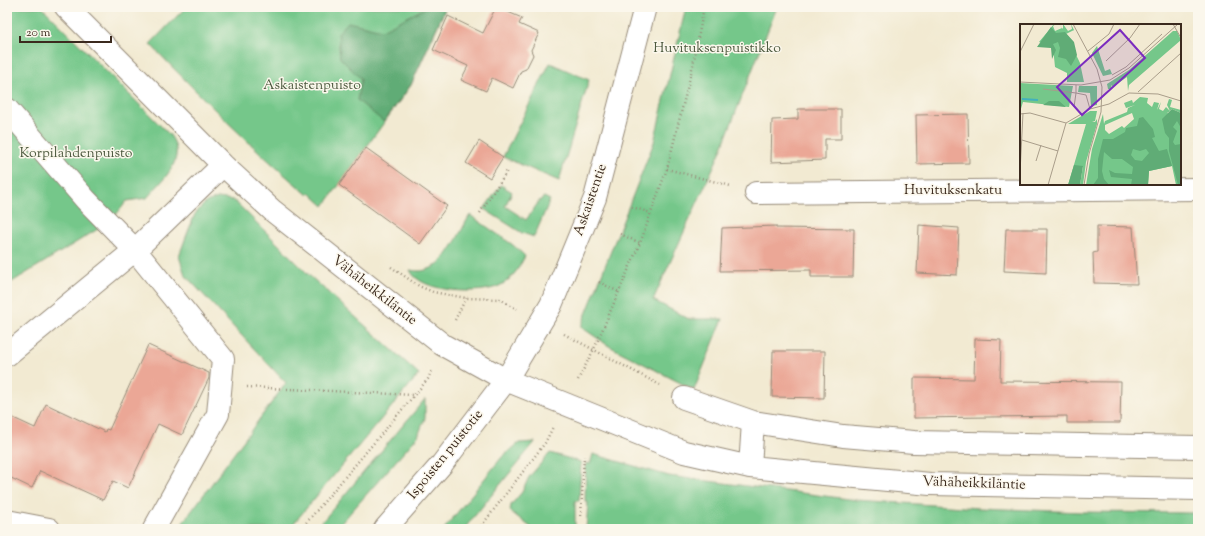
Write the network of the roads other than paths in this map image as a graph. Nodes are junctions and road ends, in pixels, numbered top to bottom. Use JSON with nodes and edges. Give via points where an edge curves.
{"nodes":[{"id":1,"x":66,"y":7,"type":"edge"},
{"id":2,"x":645,"y":7,"type":"edge"},
{"id":3,"x":7,"y":108,"type":"edge"},
{"id":4,"x":223,"y":165,"type":"junction"},
{"id":5,"x":1198,"y":189,"type":"edge"},
{"id":6,"x":756,"y":192,"type":"road end"},
{"id":7,"x":135,"y":250,"type":"junction"},
{"id":8,"x":7,"y":355,"type":"edge"},
{"id":9,"x":506,"y":380,"type":"junction"},
{"id":10,"x":684,"y":398,"type":"road end"},
{"id":11,"x":753,"y":422,"type":"junction"},
{"id":12,"x":1198,"y":448,"type":"edge"},
{"id":13,"x":750,"y":467,"type":"junction"},
{"id":14,"x":1198,"y":490,"type":"edge"},
{"id":15,"x":7,"y":522,"type":"edge"},
{"id":16,"x":49,"y":529,"type":"edge"},
{"id":17,"x":154,"y":529,"type":"edge"},
{"id":18,"x":385,"y":529,"type":"edge"}],
"edges":[{"from":1,"to":4,"type":"street","name":"Vähäheikkiläntie"},
{"from":2,"to":9,"type":"street","name":"Askaistentie","via":[[595,198],[551,305]]},
{"from":3,"to":7,"type":"street","via":[[86,200]]},
{"from":4,"to":7,"type":"street"},
{"from":4,"to":9,"type":"street","name":"Vähäheikkiläntie","via":[[273,211],[443,345]]},
{"from":5,"to":6,"type":"street","name":"Huvituksenkatu"},
{"from":7,"to":8,"type":"street"},
{"from":7,"to":17,"type":"street","via":[[223,359],[218,414]]},
{"from":9,"to":13,"type":"street","name":"Vähäheikkiläntie","via":[[684,452]]},
{"from":9,"to":18,"type":"street","name":"Ispoisten puistotie","via":[[442,464]]},
{"from":10,"to":11,"type":"street"},
{"from":11,"to":12,"type":"street","via":[[843,436],[914,442]]},
{"from":11,"to":13,"type":"street"},
{"from":13,"to":14,"type":"street","name":"Vähäheikkiläntie","via":[[930,484]]},
{"from":15,"to":16,"type":"street"}]}
